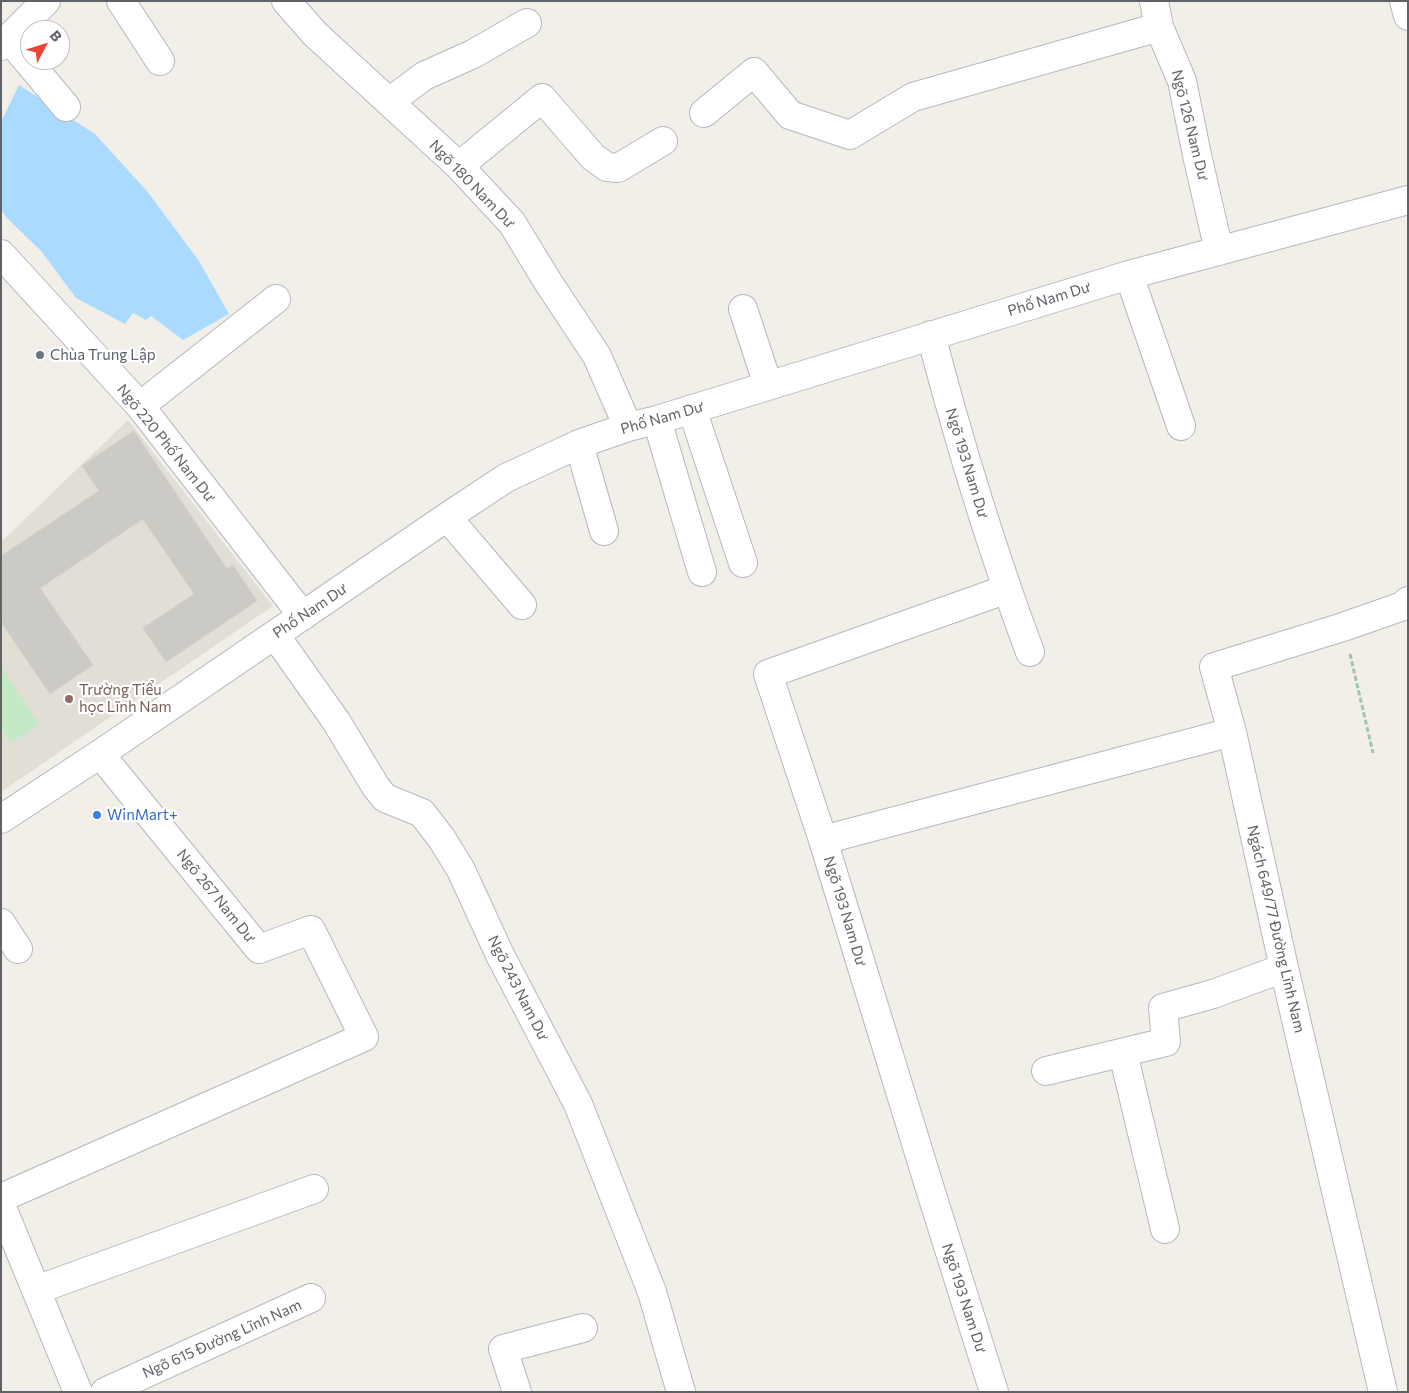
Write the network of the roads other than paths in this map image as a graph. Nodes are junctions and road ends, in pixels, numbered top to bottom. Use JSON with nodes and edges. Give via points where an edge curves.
{"nodes":[{"id":1,"x":46,"y":1,"type":"edge"},
{"id":2,"x":122,"y":1,"type":"edge"},
{"id":3,"x":286,"y":1,"type":"edge"},
{"id":4,"x":1404,"y":1,"type":"edge"},
{"id":5,"x":1156,"y":14,"type":"edge"},
{"id":6,"x":1408,"y":16,"type":"edge"},
{"id":7,"x":527,"y":23,"type":"dead end"},
{"id":8,"x":5,"y":42,"type":"edge"},
{"id":9,"x":160,"y":61,"type":"dead end"},
{"id":10,"x":389,"y":102,"type":"junction"},
{"id":11,"x":66,"y":107,"type":"dead end"},
{"id":12,"x":704,"y":112,"type":"dead end"},
{"id":13,"x":663,"y":141,"type":"dead end"},
{"id":14,"x":459,"y":166,"type":"junction"},
{"id":15,"x":1408,"y":200,"type":"edge"},
{"id":16,"x":1219,"y":251,"type":"junction"},
{"id":17,"x":1,"y":254,"type":"edge"},
{"id":18,"x":1129,"y":275,"type":"junction"},
{"id":19,"x":276,"y":299,"type":"dead end"},
{"id":20,"x":743,"y":309,"type":"dead end"},
{"id":21,"x":931,"y":335,"type":"junction"},
{"id":22,"x":768,"y":385,"type":"junction"},
{"id":23,"x":140,"y":406,"type":"junction"},
{"id":24,"x":692,"y":409,"type":"junction"},
{"id":25,"x":657,"y":420,"type":"junction"},
{"id":26,"x":1181,"y":426,"type":"dead end"},
{"id":27,"x":628,"y":427,"type":"junction"},
{"id":28,"x":578,"y":444,"type":"junction"},
{"id":29,"x":447,"y":517,"type":"junction"},
{"id":30,"x":604,"y":531,"type":"dead end"},
{"id":31,"x":743,"y":564,"type":"dead end"},
{"id":32,"x":702,"y":572,"type":"dead end"},
{"id":33,"x":1007,"y":589,"type":"junction"},
{"id":34,"x":1408,"y":601,"type":"edge"},
{"id":35,"x":522,"y":605,"type":"dead end"},
{"id":36,"x":303,"y":616,"type":"junction"},
{"id":37,"x":275,"y":635,"type":"junction"},
{"id":38,"x":1030,"y":652,"type":"dead end"},
{"id":39,"x":1232,"y":732,"type":"junction"},
{"id":40,"x":100,"y":754,"type":"junction"},
{"id":41,"x":1,"y":819,"type":"edge"},
{"id":42,"x":823,"y":840,"type":"junction"},
{"id":43,"x":1,"y":923,"type":"edge"},
{"id":44,"x":18,"y":949,"type":"dead end"},
{"id":45,"x":1284,"y":968,"type":"junction"},
{"id":46,"x":1123,"y":1053,"type":"junction"},
{"id":47,"x":1046,"y":1071,"type":"dead end"},
{"id":48,"x":314,"y":1189,"type":"dead end"},
{"id":49,"x":1,"y":1198,"type":"edge"},
{"id":50,"x":1,"y":1204,"type":"edge"},
{"id":51,"x":1165,"y":1229,"type":"dead end"},
{"id":52,"x":36,"y":1290,"type":"junction"},
{"id":53,"x":311,"y":1298,"type":"dead end"},
{"id":54,"x":584,"y":1328,"type":"dead end"},
{"id":55,"x":78,"y":1392,"type":"edge"},
{"id":56,"x":105,"y":1392,"type":"edge"},
{"id":57,"x":517,"y":1392,"type":"edge"},
{"id":58,"x":681,"y":1392,"type":"edge"},
{"id":59,"x":994,"y":1392,"type":"edge"},
{"id":60,"x":1383,"y":1392,"type":"edge"}],
"edges":[{"from":1,"to":8,"type":"street"},
{"from":2,"to":9,"type":"street"},
{"from":3,"to":10,"type":"street","name":"Ngõ 180 Nam Dư","via":[[316,34]]},
{"from":4,"to":6,"type":"street"},
{"from":5,"to":12,"type":"street","via":[[913,97],[850,135],[790,115],[754,72]]},
{"from":5,"to":16,"type":"street","name":"Ngõ 126 Nam Dư","via":[[1182,81]]},
{"from":7,"to":10,"type":"street","via":[[473,54],[424,76]]},
{"from":8,"to":11,"type":"street"},
{"from":10,"to":14,"type":"street","name":"Ngõ 180 Nam Dư"},
{"from":13,"to":14,"type":"street","via":[[618,168],[607,167],[593,157],[542,98]]},
{"from":14,"to":27,"type":"street","name":"Ngõ 180 Nam Dư","via":[[512,223],[597,356]]},
{"from":15,"to":16,"type":"street","name":"Phố Nam Dư"},
{"from":16,"to":18,"type":"street","name":"Phố Nam Dư"},
{"from":17,"to":23,"type":"street","name":"Ngõ 220 Phố Nam Dư"},
{"from":18,"to":21,"type":"street","name":"Phố Nam Dư"},
{"from":18,"to":26,"type":"street"},
{"from":19,"to":23,"type":"street"},
{"from":20,"to":22,"type":"street"},
{"from":21,"to":22,"type":"street","name":"Phố Nam Dư"},
{"from":21,"to":33,"type":"street","name":"Ngõ 193 Nam Dư","via":[[952,417]]},
{"from":22,"to":24,"type":"street","name":"Phố Nam Dư"},
{"from":23,"to":36,"type":"street","name":"Ngõ 220 Phố Nam Dư"},
{"from":24,"to":25,"type":"street","name":"Phố Nam Dư"},
{"from":24,"to":31,"type":"street"},
{"from":25,"to":27,"type":"street","name":"Phố Nam Dư"},
{"from":25,"to":32,"type":"street"},
{"from":27,"to":28,"type":"street","name":"Phố Nam Dư"},
{"from":28,"to":29,"type":"street","name":"Phố Nam Dư","via":[[506,478]]},
{"from":28,"to":30,"type":"street"},
{"from":29,"to":35,"type":"street"},
{"from":29,"to":36,"type":"street","name":"Phố Nam Dư"},
{"from":33,"to":38,"type":"street","name":"Ngõ 193 Nam Dư"},
{"from":33,"to":42,"type":"street","name":"Ngõ 193 Nam Dư","via":[[768,674]]},
{"from":34,"to":39,"type":"street","name":"Ngách 649/77 Đường Lĩnh Nam","via":[[1403,606],[1343,627],[1214,667]]},
{"from":36,"to":37,"type":"street","name":"Phố Nam Dư"},
{"from":37,"to":40,"type":"street","name":"Phố Nam Dư"},
{"from":37,"to":58,"type":"street","name":"Ngõ 243 Nam Dư","via":[[336,721],[376,787],[386,798],[422,813],[461,870],[500,955],[578,1104],[652,1292]]},
{"from":39,"to":42,"type":"street"},
{"from":39,"to":45,"type":"street","name":"Ngách 649/77 Đường Lĩnh Nam"},
{"from":40,"to":41,"type":"street","name":"Phố Nam Dư"},
{"from":40,"to":49,"type":"street","name":"Ngõ 267 Nam Dư","via":[[259,949],[311,930],[364,1038]]},
{"from":42,"to":59,"type":"street","name":"Ngõ 193 Nam Dư"},
{"from":43,"to":44,"type":"street"},
{"from":45,"to":46,"type":"street","via":[[1163,1008],[1166,1042]]},
{"from":45,"to":60,"type":"street","name":"Ngách 649/77 Đường Lĩnh Nam"},
{"from":46,"to":47,"type":"street"},
{"from":46,"to":51,"type":"street"},
{"from":48,"to":52,"type":"street"},
{"from":50,"to":52,"type":"street"},
{"from":52,"to":55,"type":"street"},
{"from":53,"to":56,"type":"street","name":"Ngõ 615 Đường Lĩnh Nam"},
{"from":54,"to":57,"type":"street","via":[[503,1349]]}]}
